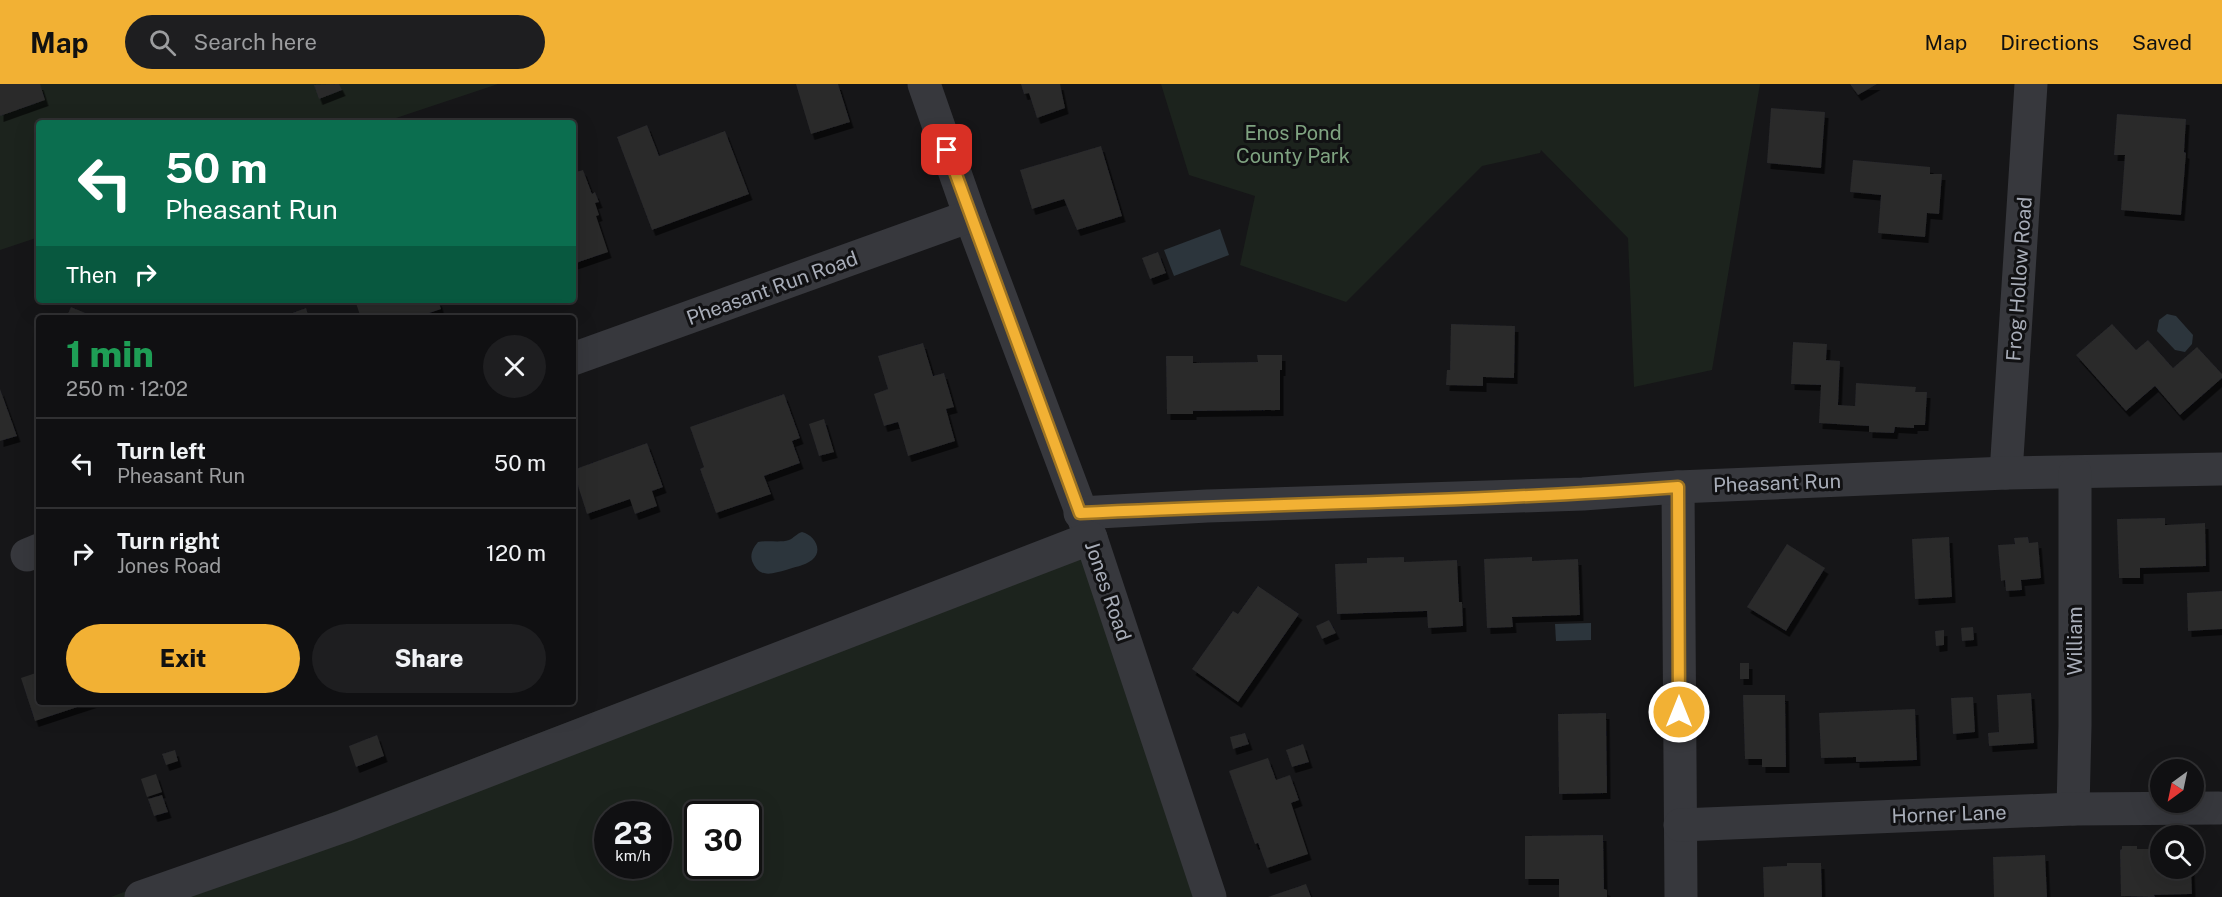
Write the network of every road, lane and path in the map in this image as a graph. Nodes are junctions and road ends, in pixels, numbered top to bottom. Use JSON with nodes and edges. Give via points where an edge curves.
{"nodes":[{"id":1,"x":924,"y":84,"type":"edge"},
{"id":2,"x":2031,"y":84,"type":"edge"},
{"id":3,"x":970,"y":216,"type":"junction"},
{"id":4,"x":576,"y":358,"type":"edge"},
{"id":5,"x":2222,"y":469,"type":"edge"},
{"id":6,"x":2007,"y":473,"type":"junction"},
{"id":7,"x":2075,"y":473,"type":"junction"},
{"id":8,"x":1678,"y":487,"type":"junction"},
{"id":9,"x":1085,"y":525,"type":"junction"},
{"id":10,"x":2219,"y":808,"type":"dead end"},
{"id":11,"x":2073,"y":809,"type":"junction"},
{"id":12,"x":1680,"y":825,"type":"junction"},
{"id":13,"x":141,"y":897,"type":"edge"},
{"id":14,"x":1210,"y":897,"type":"edge"},
{"id":15,"x":1681,"y":897,"type":"edge"}],
"edges":[{"from":1,"to":3,"type":"street","name":"Jones Road"},
{"from":2,"to":6,"type":"street","name":"Frog Hollow Road"},
{"from":3,"to":4,"type":"street","name":"Pheasant Run Road"},
{"from":3,"to":9,"type":"street","name":"Jones Road"},
{"from":5,"to":7,"type":"street","name":"Pheasant Run"},
{"from":6,"to":7,"type":"street","name":"Pheasant Run"},
{"from":6,"to":8,"type":"street","name":"Pheasant Run"},
{"from":7,"to":11,"type":"street","name":"William"},
{"from":8,"to":9,"type":"street","name":"Pheasant Run","via":[[1583,494],[1207,506]]},
{"from":8,"to":12,"type":"street"},
{"from":9,"to":13,"type":"street","name":"Pheasant Run","via":[[344,826]]},
{"from":9,"to":14,"type":"street","name":"Jones Road"},
{"from":10,"to":11,"type":"street","name":"Horner Lane"},
{"from":11,"to":12,"type":"street","name":"Horner Lane"},
{"from":12,"to":15,"type":"street"}]}
